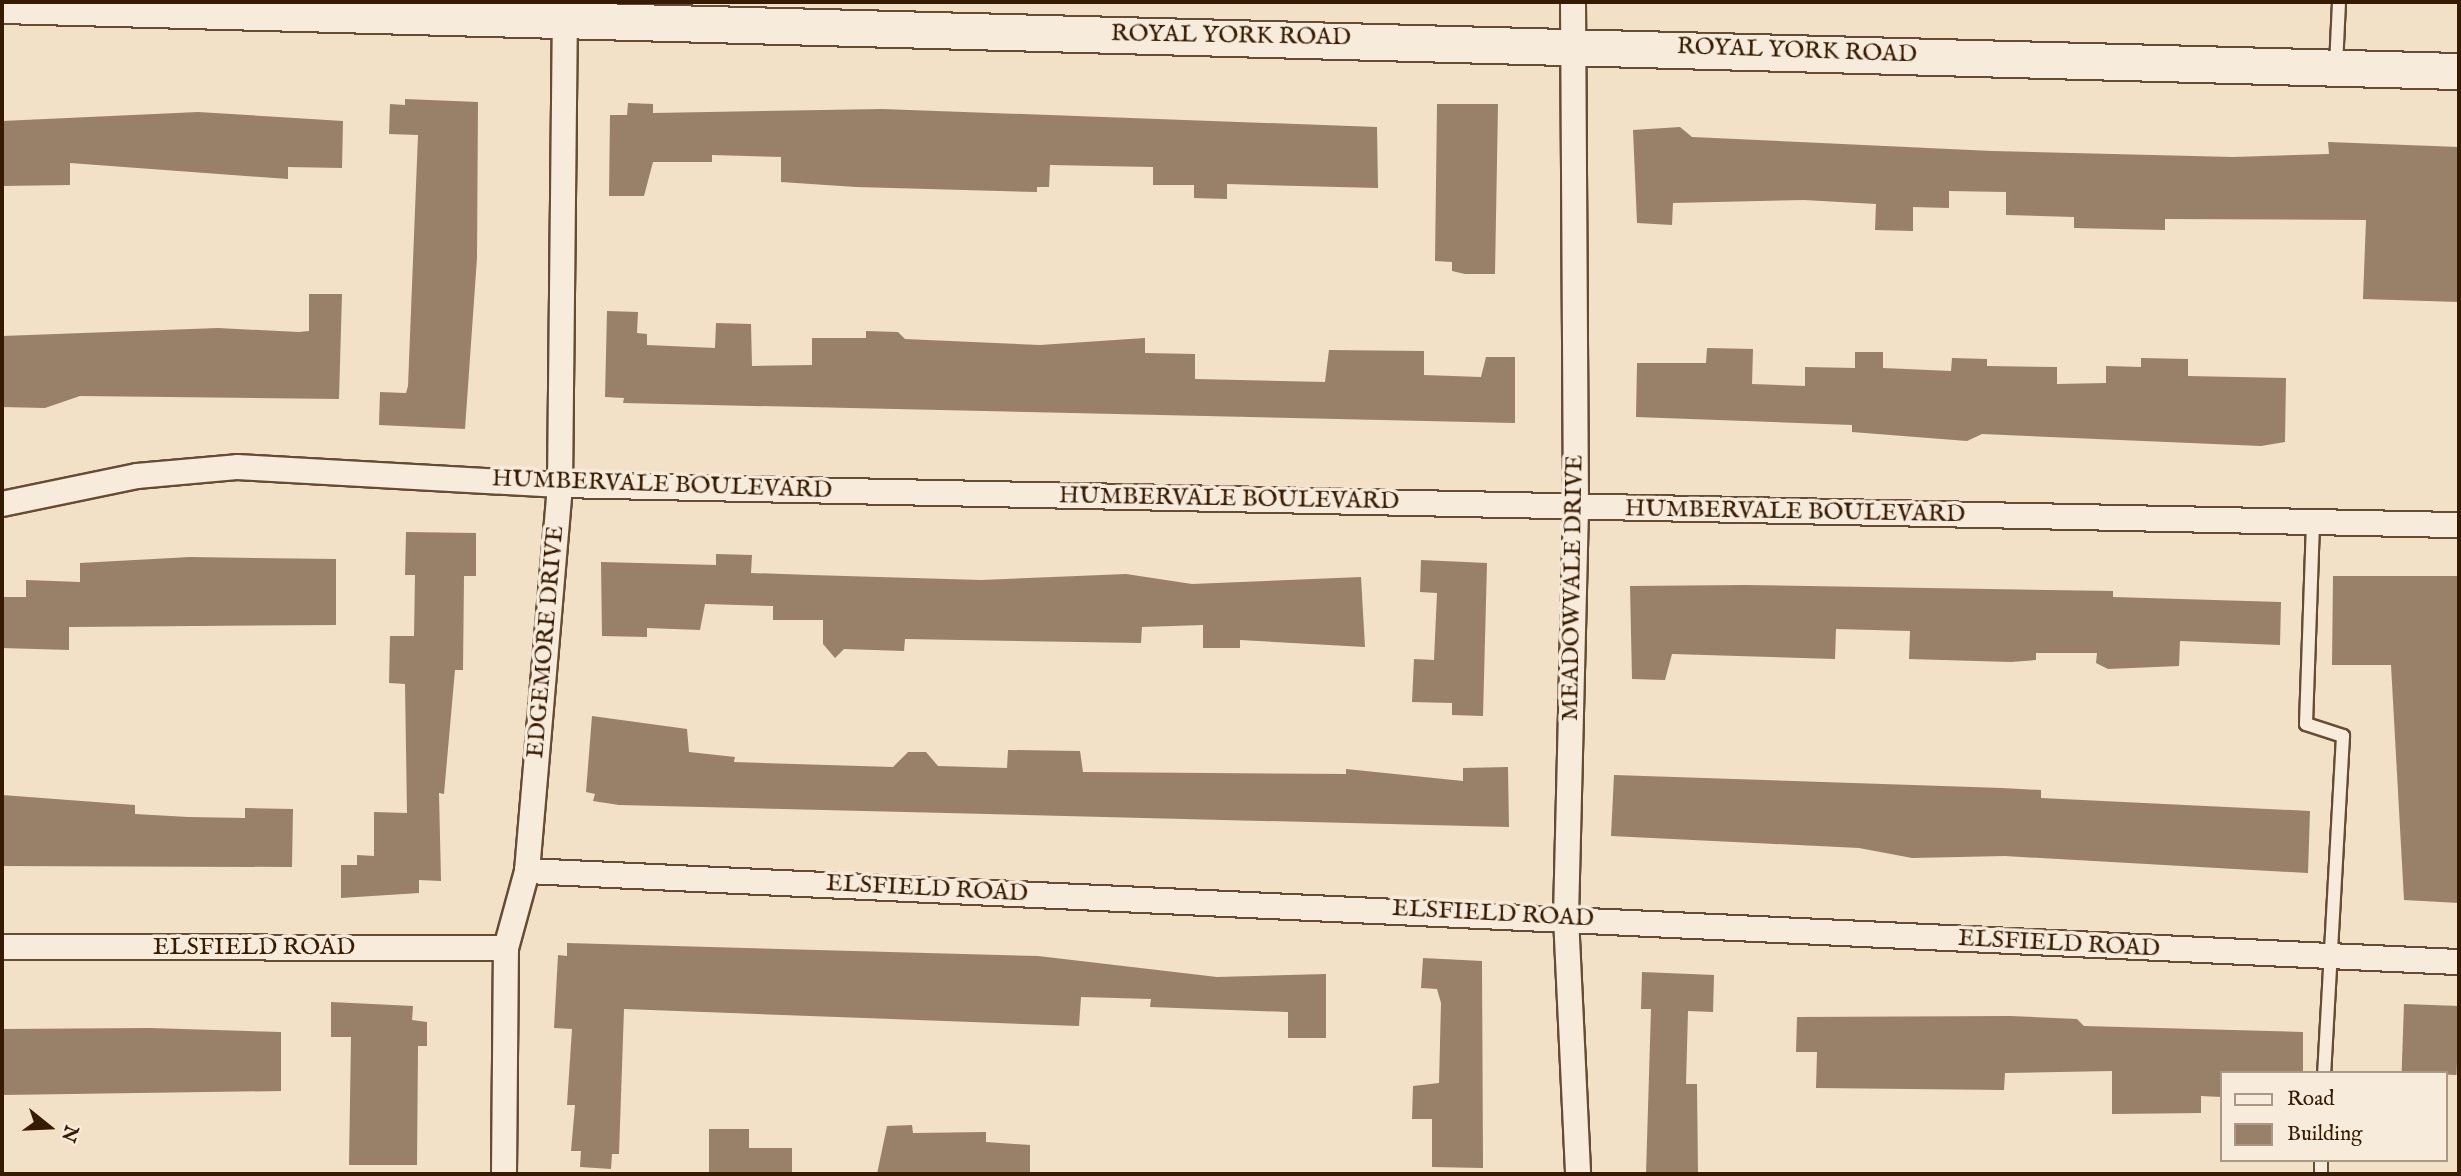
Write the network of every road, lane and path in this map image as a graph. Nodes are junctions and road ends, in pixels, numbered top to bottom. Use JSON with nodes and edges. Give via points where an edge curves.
{"nodes":[{"id":1,"x":1573,"y":2,"type":"edge"},
{"id":2,"x":2339,"y":2,"type":"edge"},
{"id":3,"x":2,"y":5,"type":"edge"},
{"id":4,"x":766,"y":13,"type":"edge"},
{"id":5,"x":565,"y":23,"type":"junction"},
{"id":6,"x":1573,"y":45,"type":"junction"},
{"id":7,"x":2336,"y":66,"type":"junction"},
{"id":8,"x":2459,"y":71,"type":"edge"},
{"id":9,"x":560,"y":485,"type":"junction"},
{"id":10,"x":2,"y":504,"type":"edge"},
{"id":11,"x":1576,"y":508,"type":"junction"},
{"id":12,"x":2313,"y":523,"type":"junction"},
{"id":13,"x":2459,"y":525,"type":"edge"},
{"id":14,"x":527,"y":871,"type":"junction"},
{"id":15,"x":1566,"y":916,"type":"junction"},
{"id":16,"x":2,"y":947,"type":"edge"},
{"id":17,"x":506,"y":948,"type":"junction"},
{"id":18,"x":2328,"y":959,"type":"junction"},
{"id":19,"x":2459,"y":962,"type":"edge"},
{"id":20,"x":2324,"y":1071,"type":"edge"},
{"id":21,"x":504,"y":1174,"type":"edge"},
{"id":22,"x":1578,"y":1174,"type":"edge"}],
"edges":[{"from":1,"to":6,"type":"street","name":"MEADOWVALE DRIVE"},
{"from":2,"to":7,"type":"lane"},
{"from":3,"to":5,"type":"main road","name":"ROYAL YORK ROAD"},
{"from":4,"to":5,"type":"main road","name":"ROYAL YORK ROAD"},
{"from":4,"to":6,"type":"main road","name":"ROYAL YORK ROAD"},
{"from":5,"to":9,"type":"street","name":"EDGEMORE DRIVE"},
{"from":6,"to":7,"type":"main road","name":"ROYAL YORK ROAD"},
{"from":6,"to":11,"type":"street","name":"MEADOWVALE DRIVE"},
{"from":7,"to":8,"type":"main road","name":"ROYAL YORK ROAD"},
{"from":9,"to":10,"type":"street","name":"HUMBERVALE BOULEVARD","via":[[237,467],[137,475]]},
{"from":9,"to":11,"type":"street","name":"HUMBERVALE BOULEVARD"},
{"from":9,"to":14,"type":"street","name":"EDGEMORE DRIVE"},
{"from":11,"to":12,"type":"street","name":"HUMBERVALE BOULEVARD"},
{"from":11,"to":15,"type":"street","name":"MEADOWVALE DRIVE"},
{"from":12,"to":13,"type":"street","name":"HUMBERVALE BOULEVARD"},
{"from":12,"to":18,"type":"lane","via":[[2306,724],[2343,736]]},
{"from":14,"to":15,"type":"street","name":"ELSFIELD ROAD"},
{"from":14,"to":17,"type":"street","name":"EDGEMORE DRIVE"},
{"from":15,"to":18,"type":"street","name":"ELSFIELD ROAD"},
{"from":15,"to":22,"type":"street","name":"MEADOWVALE DRIVE"},
{"from":16,"to":17,"type":"street","name":"ELSFIELD ROAD"},
{"from":17,"to":21,"type":"street","name":"EDGEMORE DRIVE"},
{"from":18,"to":19,"type":"street","name":"ELSFIELD ROAD"},
{"from":18,"to":20,"type":"lane"}]}
